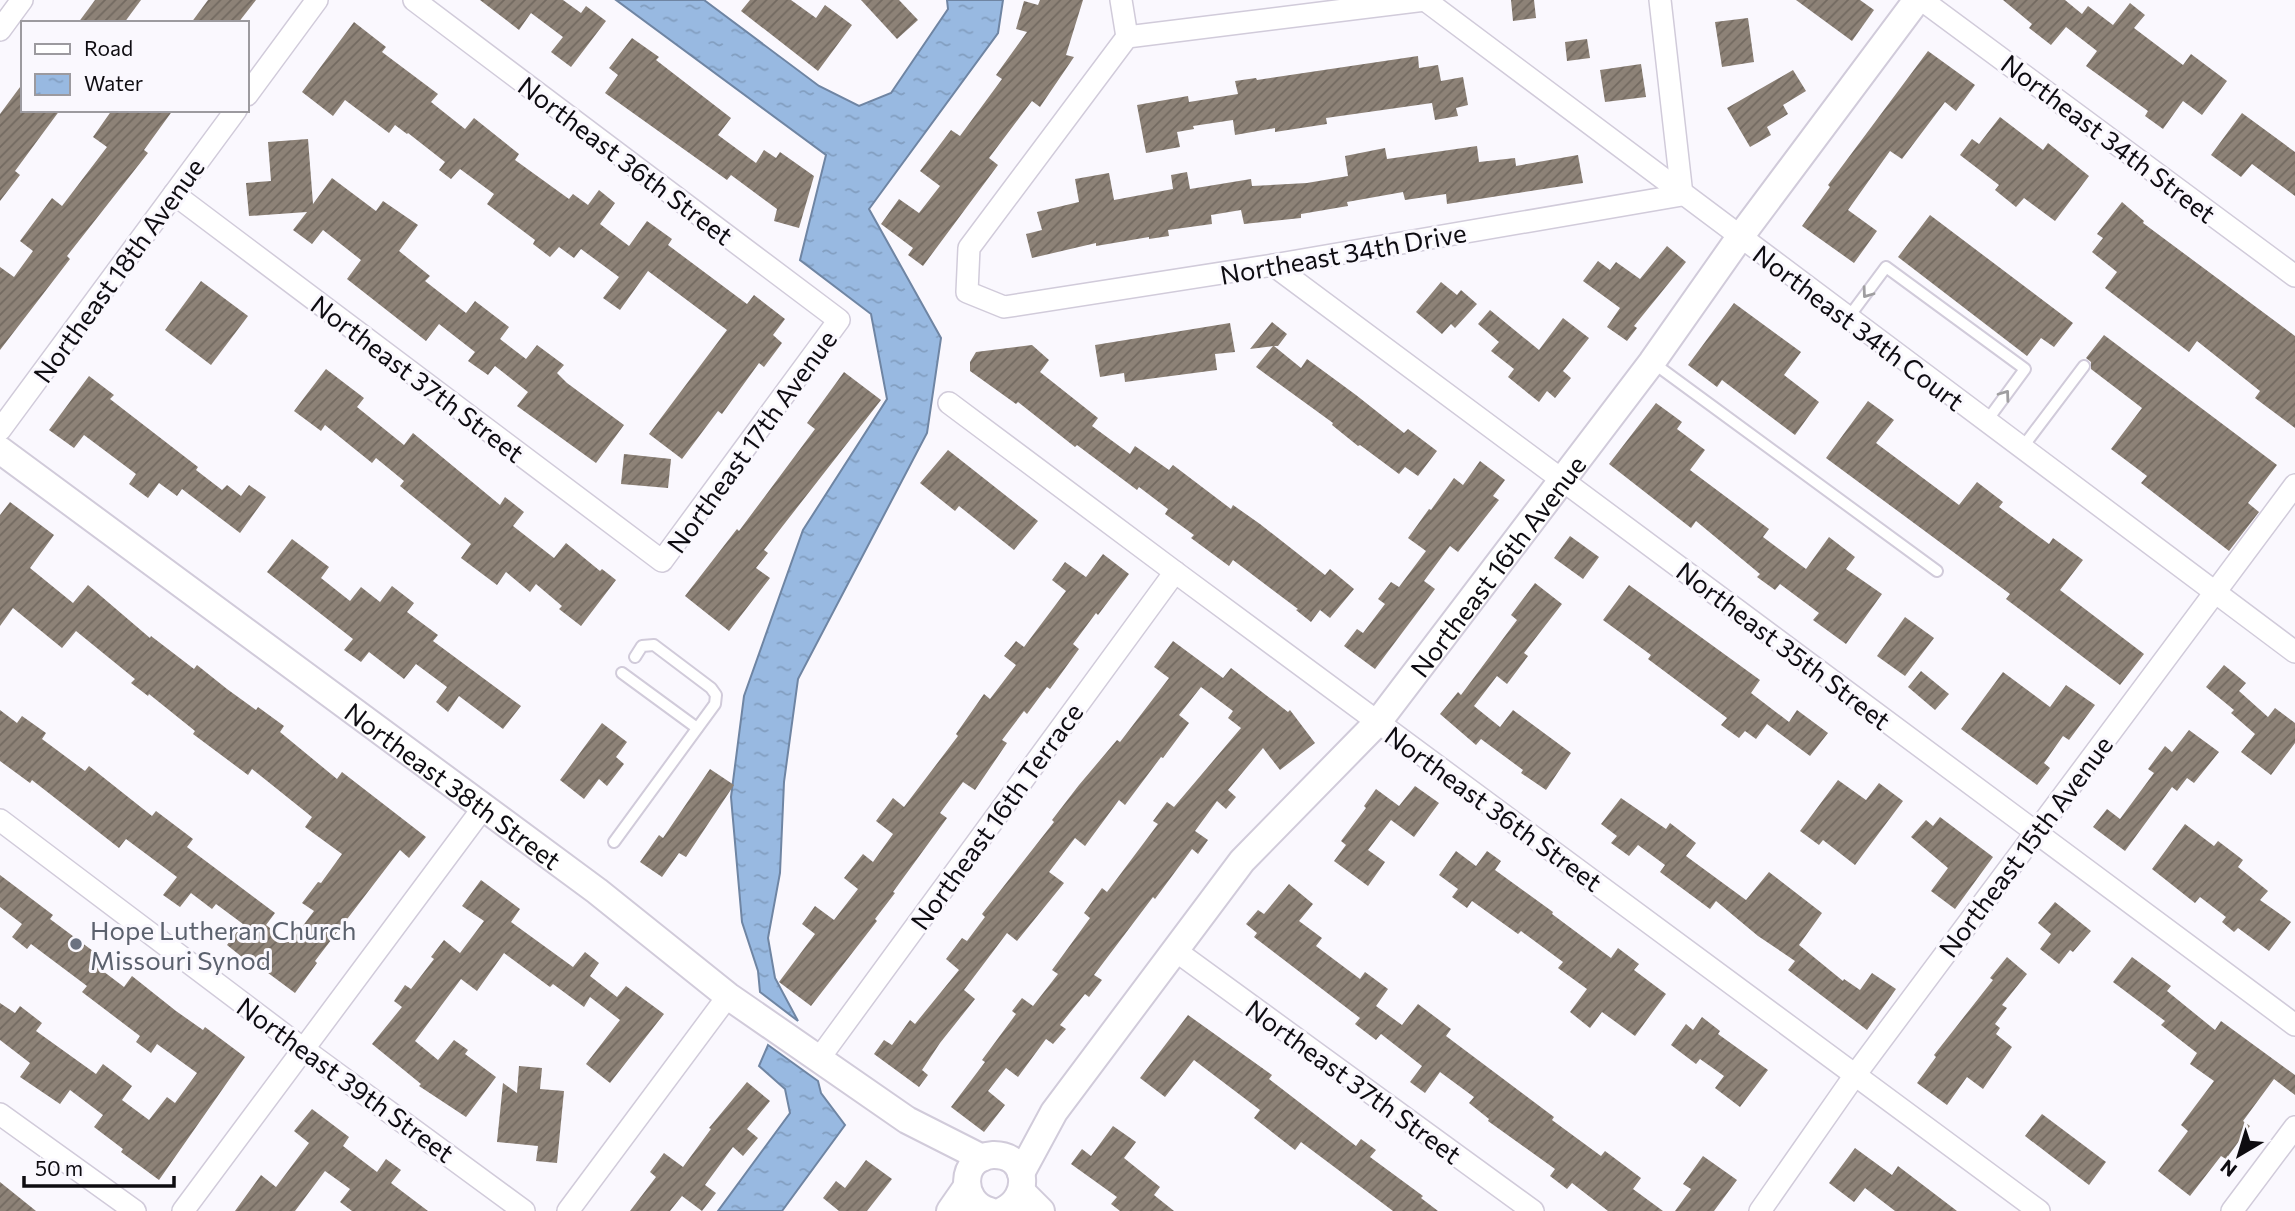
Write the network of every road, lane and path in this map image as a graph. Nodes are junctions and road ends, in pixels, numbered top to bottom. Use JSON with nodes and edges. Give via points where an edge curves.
{"nodes":[{"id":1,"x":22,"y":0,"type":"edge"},
{"id":2,"x":317,"y":0,"type":"edge"},
{"id":3,"x":414,"y":0,"type":"edge"},
{"id":4,"x":1121,"y":0,"type":"edge"},
{"id":5,"x":1424,"y":0,"type":"edge"},
{"id":6,"x":1660,"y":0,"type":"edge"},
{"id":7,"x":1916,"y":0,"type":"edge"},
{"id":8,"x":1922,"y":0,"type":"edge"},
{"id":9,"x":0,"y":30,"type":"edge"},
{"id":10,"x":1127,"y":37,"type":"junction"},
{"id":11,"x":248,"y":94,"type":"edge"},
{"id":12,"x":235,"y":112,"type":"edge"},
{"id":13,"x":174,"y":194,"type":"junction"},
{"id":14,"x":1682,"y":195,"type":"junction"},
{"id":15,"x":1740,"y":237,"type":"junction"},
{"id":16,"x":1273,"y":265,"type":"junction"},
{"id":17,"x":2295,"y":276,"type":"edge"},
{"id":18,"x":1848,"y":319,"type":"junction"},
{"id":19,"x":839,"y":320,"type":"joint"},
{"id":20,"x":1652,"y":362,"type":"junction"},
{"id":21,"x":2084,"y":366,"type":"dead end"},
{"id":22,"x":949,"y":403,"type":"dead end"},
{"id":23,"x":1986,"y":422,"type":"junction"},
{"id":24,"x":0,"y":430,"type":"edge"},
{"id":25,"x":2022,"y":449,"type":"junction"},
{"id":26,"x":0,"y":450,"type":"edge"},
{"id":27,"x":1563,"y":481,"type":"junction"},
{"id":28,"x":2293,"y":493,"type":"edge"},
{"id":29,"x":662,"y":561,"type":"joint"},
{"id":30,"x":1175,"y":572,"type":"junction"},
{"id":31,"x":1937,"y":572,"type":"dead end"},
{"id":32,"x":2214,"y":592,"type":"junction"},
{"id":33,"x":2295,"y":653,"type":"edge"},
{"id":34,"x":635,"y":657,"type":"dead end"},
{"id":35,"x":622,"y":673,"type":"dead end"},
{"id":36,"x":1378,"y":722,"type":"junction"},
{"id":37,"x":697,"y":729,"type":"junction"},
{"id":38,"x":482,"y":808,"type":"junction"},
{"id":39,"x":0,"y":820,"type":"edge"},
{"id":40,"x":2035,"y":833,"type":"junction"},
{"id":41,"x":614,"y":842,"type":"dead end"},
{"id":42,"x":1176,"y":951,"type":"junction"},
{"id":43,"x":728,"y":996,"type":"junction"},
{"id":44,"x":2295,"y":1025,"type":"edge"},
{"id":45,"x":302,"y":1048,"type":"junction"},
{"id":46,"x":818,"y":1060,"type":"junction"},
{"id":47,"x":1855,"y":1075,"type":"junction"},
{"id":48,"x":1054,"y":1112,"type":"junction"},
{"id":49,"x":0,"y":1114,"type":"edge"},
{"id":50,"x":2295,"y":1127,"type":"edge"},
{"id":51,"x":979,"y":1170,"type":"junction"},
{"id":52,"x":1021,"y":1182,"type":"junction"},
{"id":53,"x":135,"y":1211,"type":"edge"},
{"id":54,"x":183,"y":1211,"type":"edge"},
{"id":55,"x":524,"y":1211,"type":"edge"},
{"id":56,"x":568,"y":1211,"type":"edge"},
{"id":57,"x":950,"y":1211,"type":"edge"},
{"id":58,"x":989,"y":1211,"type":"edge"},
{"id":59,"x":1041,"y":1211,"type":"edge"},
{"id":60,"x":1533,"y":1211,"type":"edge"},
{"id":61,"x":1760,"y":1211,"type":"edge"},
{"id":62,"x":2039,"y":1211,"type":"edge"},
{"id":63,"x":2232,"y":1211,"type":"edge"}],
"edges":[{"from":1,"to":9,"type":"street"},
{"from":2,"to":11,"type":"street"},
{"from":3,"to":19,"type":"street","name":"Northeast 36th Street"},
{"from":4,"to":10,"type":"street"},
{"from":5,"to":10,"type":"street"},
{"from":5,"to":14,"type":"street","name":"Northeast 34th Court"},
{"from":6,"to":14,"type":"street"},
{"from":7,"to":15,"type":"street","name":"Northeast 16th Avenue"},
{"from":8,"to":17,"type":"street","name":"Northeast 34th Street"},
{"from":10,"to":16,"type":"street","name":"Northeast 34th Drive","via":[[969,248],[967,292],[1004,307]]},
{"from":12,"to":13,"type":"street","name":"Northeast 18th Avenue"},
{"from":13,"to":24,"type":"street","name":"Northeast 18th Avenue"},
{"from":13,"to":29,"type":"street","name":"Northeast 37th Street"},
{"from":14,"to":15,"type":"street","name":"Northeast 34th Court"},
{"from":14,"to":16,"type":"street","name":"Northeast 34th Drive"},
{"from":15,"to":18,"type":"street","name":"Northeast 34th Court"},
{"from":15,"to":20,"type":"street","name":"Northeast 16th Avenue"},
{"from":16,"to":27,"type":"street","name":"Northeast 35th Street"},
{"from":18,"to":23,"type":"street","name":"Northeast 34th Court"},
{"from":23,"to":18,"type":"lane","one_way":true,"via":[[2025,369],[1886,267]]},
{"from":19,"to":29,"type":"street","name":"Northeast 17th Avenue"},
{"from":20,"to":27,"type":"street","name":"Northeast 16th Avenue"},
{"from":20,"to":31,"type":"lane"},
{"from":21,"to":25,"type":"lane"},
{"from":22,"to":30,"type":"street","name":"Northeast 36th Street"},
{"from":23,"to":25,"type":"street","name":"Northeast 34th Court"},
{"from":25,"to":32,"type":"street","name":"Northeast 34th Court"},
{"from":26,"to":38,"type":"street","name":"Northeast 38th Street"},
{"from":27,"to":36,"type":"street","name":"Northeast 16th Avenue"},
{"from":27,"to":40,"type":"street","name":"Northeast 35th Street"},
{"from":28,"to":32,"type":"street","name":"Northeast 15th Avenue"},
{"from":30,"to":36,"type":"street","name":"Northeast 36th Street"},
{"from":30,"to":46,"type":"street","name":"Northeast 16th Terrace"},
{"from":32,"to":33,"type":"street","name":"Northeast 34th Court"},
{"from":32,"to":40,"type":"street","name":"Northeast 15th Avenue"},
{"from":34,"to":37,"type":"lane","via":[[642,646],[654,645],[710,688],[716,695],[715,704]]},
{"from":35,"to":37,"type":"lane"},
{"from":36,"to":42,"type":"street","name":"Northeast 16th Avenue","via":[[1242,861]]},
{"from":36,"to":47,"type":"street","name":"Northeast 36th Street"},
{"from":37,"to":41,"type":"lane"},
{"from":38,"to":43,"type":"street","name":"Northeast 38th Street","via":[[597,891]]},
{"from":38,"to":45,"type":"street"},
{"from":39,"to":45,"type":"street","name":"Northeast 39th Street"},
{"from":40,"to":44,"type":"street","name":"Northeast 35th Street"},
{"from":40,"to":47,"type":"street","name":"Northeast 15th Avenue"},
{"from":42,"to":48,"type":"street","name":"Northeast 16th Avenue"},
{"from":42,"to":60,"type":"street","name":"Northeast 37th Street"},
{"from":43,"to":46,"type":"street","name":"Northeast 38th Street"},
{"from":43,"to":56,"type":"street"},
{"from":45,"to":54,"type":"street"},
{"from":45,"to":55,"type":"street","name":"Northeast 39th Street"},
{"from":46,"to":51,"type":"street","name":"Northeast 38th Street"},
{"from":47,"to":61,"type":"street","name":"Northeast 15th Avenue"},
{"from":47,"to":62,"type":"street","name":"Northeast 36th Street"},
{"from":48,"to":51,"type":"street","name":"Northeast 16th Avenue"},
{"from":48,"to":52,"type":"street","name":"Northeast 16th Avenue"},
{"from":49,"to":53,"type":"street"},
{"from":50,"to":63,"type":"street"},
{"from":51,"to":52,"type":"street","via":[[1016,1165]]},
{"from":51,"to":57,"type":"street","name":"Northeast 16th Avenue"},
{"from":51,"to":58,"type":"street","via":[[969,1197]]},
{"from":52,"to":58,"type":"street","via":[[1011,1207]]},
{"from":52,"to":59,"type":"street"}]}
